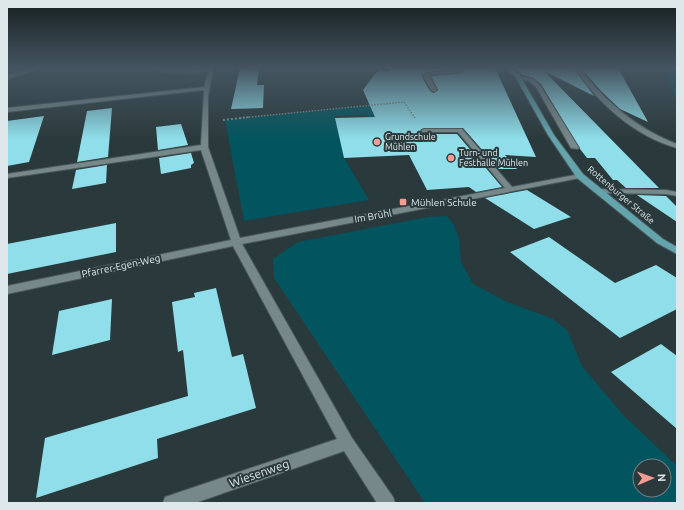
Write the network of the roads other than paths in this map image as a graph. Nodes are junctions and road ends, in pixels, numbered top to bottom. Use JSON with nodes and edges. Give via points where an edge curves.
{"nodes":[{"id":1,"x":172,"y":92,"type":"edge"},
{"id":2,"x":206,"y":92,"type":"edge"},
{"id":3,"x":526,"y":92,"type":"edge"},
{"id":4,"x":542,"y":92,"type":"edge"},
{"id":5,"x":598,"y":92,"type":"edge"},
{"id":6,"x":7,"y":110,"type":"edge"},
{"id":7,"x":424,"y":131,"type":"road end"},
{"id":8,"x":677,"y":146,"type":"edge"},
{"id":9,"x":204,"y":147,"type":"junction"},
{"id":10,"x":576,"y":148,"type":"dead end"},
{"id":11,"x":7,"y":176,"type":"edge"},
{"id":12,"x":580,"y":176,"type":"junction"},
{"id":13,"x":510,"y":189,"type":"junction"},
{"id":14,"x":597,"y":191,"type":"junction"},
{"id":15,"x":677,"y":194,"type":"edge"},
{"id":16,"x":236,"y":242,"type":"junction"},
{"id":17,"x":677,"y":251,"type":"edge"},
{"id":18,"x":7,"y":290,"type":"edge"},
{"id":19,"x":347,"y":443,"type":"junction"},
{"id":20,"x":171,"y":503,"type":"edge"},
{"id":21,"x":387,"y":503,"type":"edge"}],
"edges":[{"from":1,"to":6,"type":"street"},
{"from":2,"to":9,"type":"street"},
{"from":3,"to":12,"type":"main road","name":"Rottenburger Straße","via":[[551,135]]},
{"from":4,"to":10,"type":"street"},
{"from":5,"to":8,"type":"street","via":[[630,124]]},
{"from":7,"to":13,"type":"street","via":[[460,130]]},
{"from":9,"to":11,"type":"street"},
{"from":9,"to":16,"type":"street"},
{"from":12,"to":13,"type":"street","name":"Im Brühl"},
{"from":12,"to":14,"type":"main road","name":"Rottenburger Straße"},
{"from":13,"to":16,"type":"street","name":"Im Brühl"},
{"from":14,"to":15,"type":"street"},
{"from":14,"to":17,"type":"main road","name":"Rottenburger Straße","via":[[660,241]]},
{"from":16,"to":18,"type":"street","name":"Pfarrer-Egen-Weg"},
{"from":16,"to":19,"type":"street"},
{"from":19,"to":20,"type":"street","name":"Wiesenweg"},
{"from":19,"to":21,"type":"street"}]}
